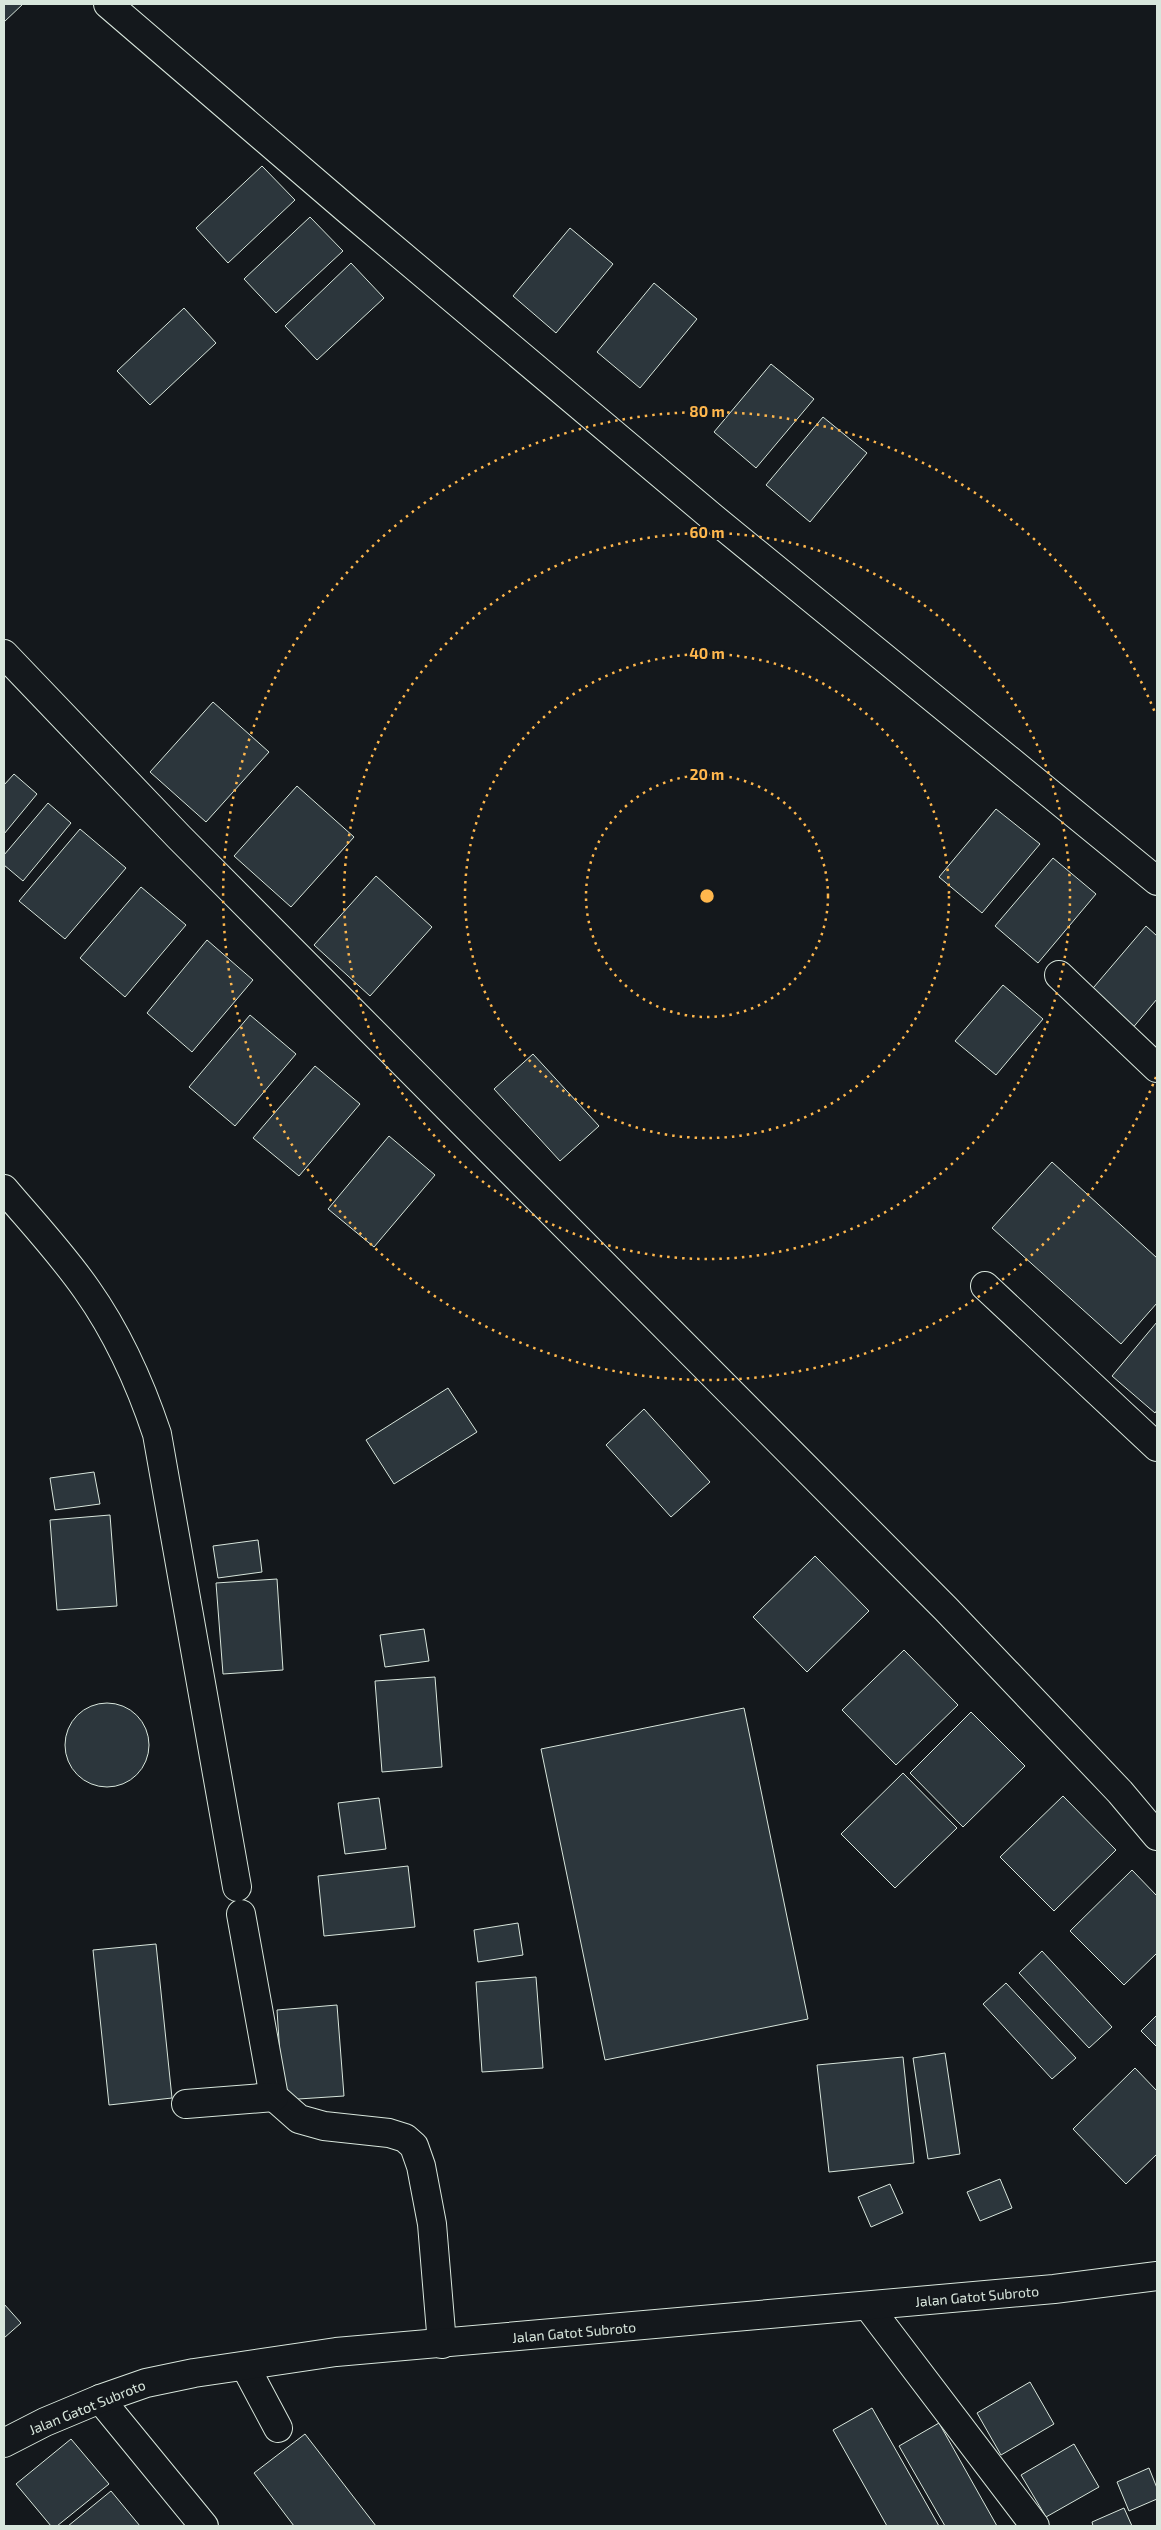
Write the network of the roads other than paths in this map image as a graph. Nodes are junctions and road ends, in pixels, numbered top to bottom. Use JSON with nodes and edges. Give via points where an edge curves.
{"nodes":[{"id":1,"x":108,"y":4,"type":"edge"},
{"id":2,"x":4,"y":654,"type":"edge"},
{"id":3,"x":1157,"y":881,"type":"edge"},
{"id":4,"x":1059,"y":975,"type":"dead end"},
{"id":5,"x":1157,"y":1068,"type":"edge"},
{"id":6,"x":4,"y":1189,"type":"edge"},
{"id":7,"x":985,"y":1286,"type":"dead end"},
{"id":8,"x":1157,"y":1446,"type":"edge"},
{"id":9,"x":1157,"y":1836,"type":"edge"},
{"id":10,"x":237,"y":1887,"type":"dead end"},
{"id":11,"x":241,"y":1914,"type":"dead end"},
{"id":12,"x":274,"y":2097,"type":"junction"},
{"id":13,"x":186,"y":2104,"type":"dead end"},
{"id":14,"x":1157,"y":2276,"type":"edge"},
{"id":15,"x":868,"y":2306,"type":"junction"},
{"id":16,"x":442,"y":2344,"type":"junction"},
{"id":17,"x":245,"y":2366,"type":"junction"},
{"id":18,"x":100,"y":2399,"type":"junction"},
{"id":19,"x":278,"y":2428,"type":"dead end"},
{"id":20,"x":4,"y":2443,"type":"edge"},
{"id":21,"x":204,"y":2526,"type":"edge"},
{"id":22,"x":1035,"y":2526,"type":"edge"}],
"edges":[{"from":1,"to":3,"type":"street","via":[[704,511]]},
{"from":2,"to":9,"type":"street","via":[[179,837],[946,1609],[1114,1785]]},
{"from":4,"to":5,"type":"street"},
{"from":6,"to":10,"type":"street","via":[[88,1290],[132,1369],[154,1426],[173,1517]]},
{"from":7,"to":8,"type":"street"},
{"from":11,"to":12,"type":"street"},
{"from":12,"to":13,"type":"street"},
{"from":12,"to":16,"type":"street","via":[[299,2119],[324,2126],[389,2133],[414,2146],[432,2224]]},
{"from":14,"to":15,"type":"street","name":"Jalan Gatot Subroto"},
{"from":15,"to":16,"type":"street","name":"Jalan Gatot Subroto"},
{"from":15,"to":22,"type":"street"},
{"from":16,"to":17,"type":"street","name":"Jalan Gatot Subroto","via":[[336,2352]]},
{"from":17,"to":18,"type":"street","name":"Jalan Gatot Subroto","via":[[146,2383]]},
{"from":17,"to":19,"type":"street"},
{"from":18,"to":20,"type":"street","name":"Jalan Gatot Subroto"},
{"from":18,"to":21,"type":"street"}]}
